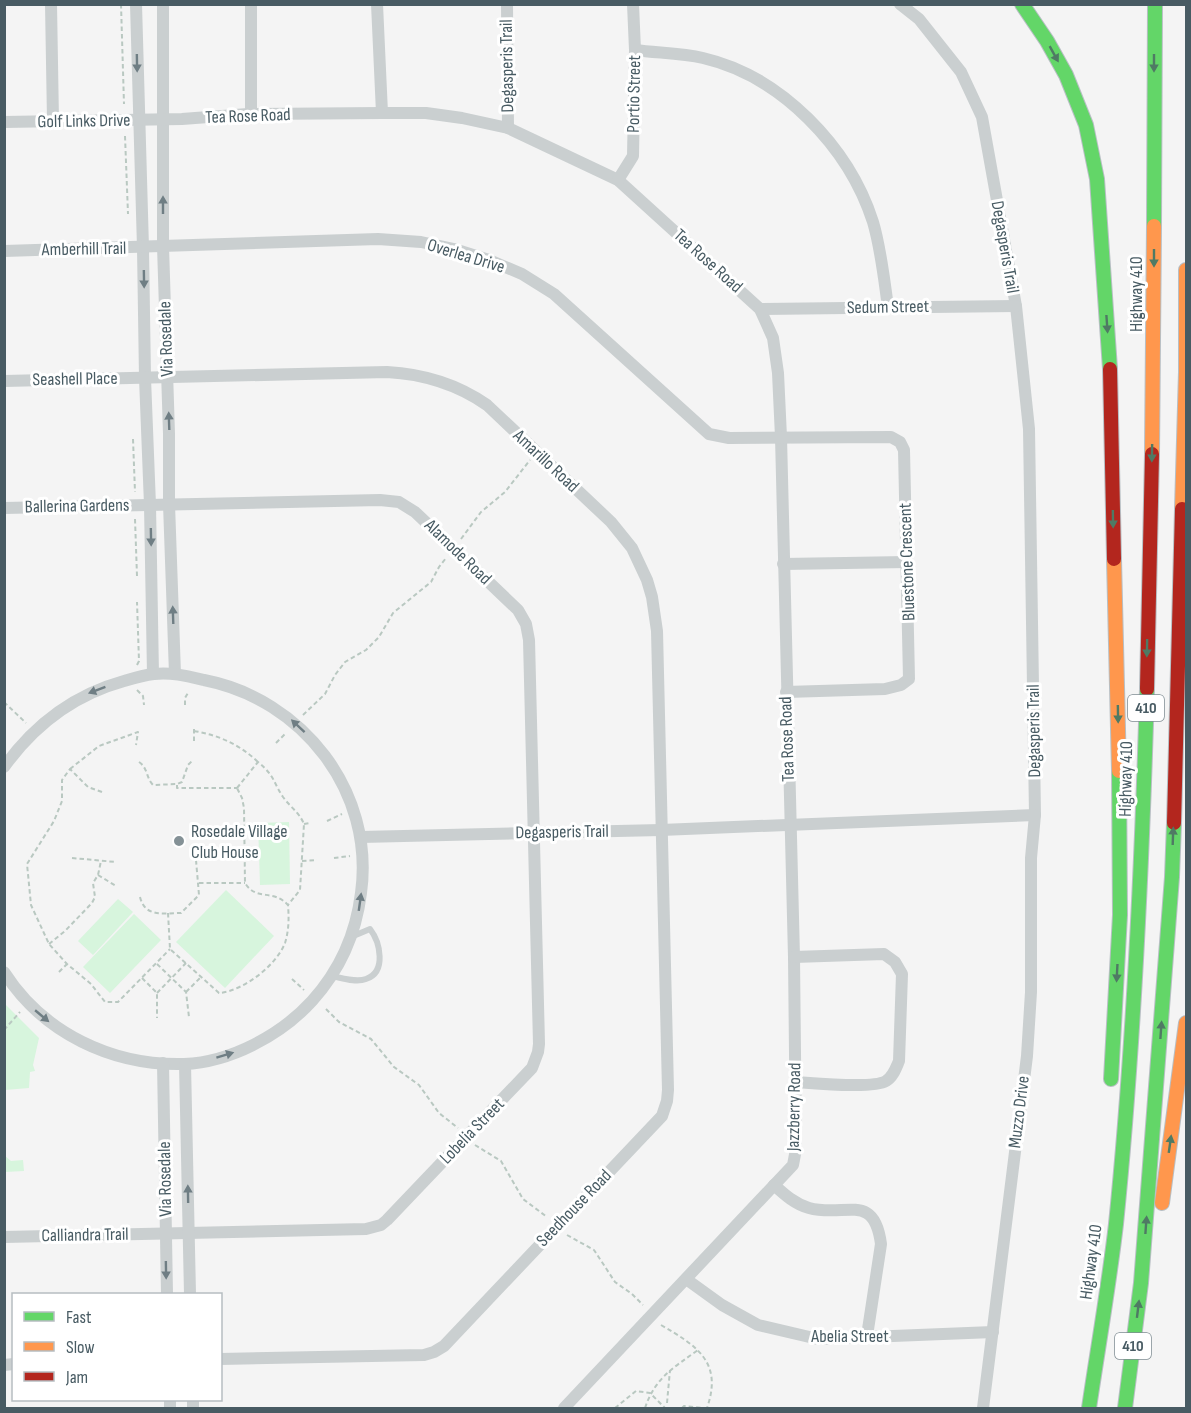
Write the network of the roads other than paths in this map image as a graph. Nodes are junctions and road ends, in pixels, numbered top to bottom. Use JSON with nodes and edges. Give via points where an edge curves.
{"nodes":[{"id":1,"x":51,"y":4,"type":"edge"},
{"id":2,"x":136,"y":4,"type":"edge"},
{"id":3,"x":163,"y":4,"type":"edge"},
{"id":4,"x":251,"y":4,"type":"edge"},
{"id":5,"x":377,"y":4,"type":"edge"},
{"id":6,"x":507,"y":4,"type":"edge"},
{"id":7,"x":633,"y":4,"type":"edge"},
{"id":8,"x":900,"y":4,"type":"edge"},
{"id":9,"x":1022,"y":4,"type":"edge"},
{"id":10,"x":1155,"y":4,"type":"edge"},
{"id":11,"x":635,"y":50,"type":"junction"},
{"id":12,"x":382,"y":113,"type":"junction"},
{"id":13,"x":251,"y":114,"type":"junction"},
{"id":14,"x":164,"y":119,"type":"junction"},
{"id":15,"x":139,"y":120,"type":"junction"},
{"id":16,"x":53,"y":121,"type":"junction"},
{"id":17,"x":4,"y":122,"type":"edge"},
{"id":18,"x":508,"y":128,"type":"junction"},
{"id":19,"x":618,"y":180,"type":"junction"},
{"id":20,"x":163,"y":246,"type":"junction"},
{"id":21,"x":143,"y":248,"type":"junction"},
{"id":22,"x":4,"y":251,"type":"edge"},
{"id":23,"x":1186,"y":270,"type":"edge"},
{"id":24,"x":1016,"y":306,"type":"junction"},
{"id":25,"x":888,"y":307,"type":"junction"},
{"id":26,"x":760,"y":309,"type":"junction"},
{"id":27,"x":145,"y":378,"type":"junction"},
{"id":28,"x":167,"y":378,"type":"junction"},
{"id":29,"x":4,"y":381,"type":"edge"},
{"id":30,"x":781,"y":438,"type":"junction"},
{"id":31,"x":169,"y":504,"type":"junction"},
{"id":32,"x":150,"y":505,"type":"junction"},
{"id":33,"x":4,"y":508,"type":"edge"},
{"id":34,"x":907,"y":562,"type":"junction"},
{"id":35,"x":783,"y":564,"type":"junction"},
{"id":36,"x":153,"y":674,"type":"junction"},
{"id":37,"x":176,"y":674,"type":"junction"},
{"id":38,"x":786,"y":692,"type":"junction"},
{"id":39,"x":4,"y":767,"type":"edge"},
{"id":40,"x":1035,"y":815,"type":"junction"},
{"id":41,"x":790,"y":823,"type":"junction"},
{"id":42,"x":661,"y":830,"type":"junction"},
{"id":43,"x":533,"y":833,"type":"junction"},
{"id":44,"x":361,"y":837,"type":"junction"},
{"id":45,"x":351,"y":937,"type":"junction"},
{"id":46,"x":794,"y":957,"type":"junction"},
{"id":47,"x":4,"y":972,"type":"edge"},
{"id":48,"x":332,"y":976,"type":"junction"},
{"id":49,"x":1186,"y":1023,"type":"edge"},
{"id":50,"x":163,"y":1063,"type":"junction"},
{"id":51,"x":185,"y":1064,"type":"junction"},
{"id":52,"x":795,"y":1082,"type":"junction"},
{"id":53,"x":1110,"y":1092,"type":"dead end"},
{"id":54,"x":1107,"y":1163,"type":"dead end"},
{"id":55,"x":774,"y":1185,"type":"junction"},
{"id":56,"x":1118,"y":1202,"type":"junction"},
{"id":57,"x":166,"y":1233,"type":"junction"},
{"id":58,"x":189,"y":1233,"type":"junction"},
{"id":59,"x":4,"y":1237,"type":"edge"},
{"id":60,"x":686,"y":1279,"type":"junction"},
{"id":61,"x":1142,"y":1283,"type":"junction"},
{"id":62,"x":167,"y":1293,"type":"edge"},
{"id":63,"x":190,"y":1293,"type":"edge"},
{"id":64,"x":993,"y":1332,"type":"junction"},
{"id":65,"x":867,"y":1336,"type":"junction"},
{"id":66,"x":222,"y":1359,"type":"edge"},
{"id":67,"x":564,"y":1408,"type":"edge"},
{"id":68,"x":983,"y":1408,"type":"edge"},
{"id":69,"x":1089,"y":1408,"type":"edge"},
{"id":70,"x":1125,"y":1408,"type":"edge"}],
"edges":[{"from":1,"to":16,"type":"street"},
{"from":2,"to":15,"type":"street","name":"Via Rosedale","one_way":true},
{"from":3,"to":14,"type":"street","name":"Via Rosedale"},
{"from":4,"to":13,"type":"street"},
{"from":5,"to":12,"type":"street"},
{"from":6,"to":18,"type":"street","name":"Degasperis Trail"},
{"from":7,"to":11,"type":"street","name":"Portio Street"},
{"from":8,"to":24,"type":"street","name":"Degasperis Trail","via":[[919,19],[961,72],[982,117]]},
{"from":9,"to":53,"type":"highway","one_way":true,"via":[[1066,75],[1086,125],[1097,179],[1109,345],[1118,720],[1120,915]]},
{"from":10,"to":56,"type":"highway","name":"Highway 410","number":"410","one_way":true,"via":[[1153,389],[1142,868]]},
{"from":11,"to":19,"type":"street","name":"Portio Street","via":[[633,156]]},
{"from":11,"to":25,"type":"street","via":[[703,58],[747,74],[790,102],[830,141],[857,183],[873,223]]},
{"from":12,"to":13,"type":"street","name":"Tea Rose Road"},
{"from":12,"to":18,"type":"street","name":"Tea Rose Road","via":[[462,117]]},
{"from":13,"to":14,"type":"street","name":"Tea Rose Road"},
{"from":14,"to":15,"type":"street","name":"Golf Links Drive"},
{"from":20,"to":14,"type":"street","name":"Via Rosedale","one_way":true},
{"from":15,"to":16,"type":"street","name":"Golf Links Drive"},
{"from":15,"to":21,"type":"street","name":"Via Rosedale"},
{"from":16,"to":17,"type":"street","name":"Golf Links Drive"},
{"from":18,"to":19,"type":"street","name":"Tea Rose Road"},
{"from":19,"to":26,"type":"street","name":"Tea Rose Road"},
{"from":20,"to":21,"type":"street","name":"Amberhill Trail"},
{"from":20,"to":28,"type":"street","name":"Via Rosedale"},
{"from":20,"to":30,"type":"street","name":"Overlea Drive","via":[[378,239],[421,242],[481,257],[522,274],[554,294],[709,434]]},
{"from":21,"to":22,"type":"street","name":"Amberhill Trail"},
{"from":21,"to":27,"type":"street","name":"Via Rosedale","one_way":true},
{"from":61,"to":23,"type":"highway","number":"410","one_way":true,"via":[[1172,877]]},
{"from":24,"to":25,"type":"street","name":"Sedum Street"},
{"from":24,"to":40,"type":"street","name":"Degasperis Trail","via":[[1029,429]]},
{"from":25,"to":26,"type":"street","name":"Sedum Street"},
{"from":26,"to":30,"type":"street","name":"Tea Rose Road","via":[[773,338]]},
{"from":27,"to":28,"type":"street","name":"Amarillo Road"},
{"from":27,"to":29,"type":"street","name":"Seashell Place"},
{"from":27,"to":32,"type":"street","name":"Via Rosedale"},
{"from":31,"to":28,"type":"street","name":"Via Rosedale","one_way":true},
{"from":28,"to":42,"type":"street","name":"Amarillo Road","via":[[404,373],[447,383],[487,405],[611,522],[632,548],[647,580],[657,631]]},
{"from":30,"to":34,"type":"street","name":"Bluestone Crescent","via":[[877,436],[900,442],[904,450]]},
{"from":30,"to":35,"type":"street","name":"Tea Rose Road"},
{"from":31,"to":32,"type":"street","name":"Alamode Road"},
{"from":37,"to":31,"type":"street","name":"Via Rosedale","one_way":true},
{"from":31,"to":43,"type":"street","name":"Alamode Road","via":[[389,500],[408,506],[518,610],[526,624]]},
{"from":32,"to":33,"type":"street","name":"Ballerina Gardens"},
{"from":32,"to":36,"type":"street","name":"Via Rosedale","one_way":true},
{"from":34,"to":35,"type":"street"},
{"from":34,"to":38,"type":"street","name":"Bluestone Crescent","via":[[909,679],[885,689]]},
{"from":35,"to":38,"type":"street","name":"Tea Rose Road"},
{"from":36,"to":37,"type":"street"},
{"from":36,"to":39,"type":"street","one_way":true,"via":[[110,685],[64,706],[34,731]]},
{"from":44,"to":37,"type":"street","one_way":true,"via":[[348,797],[329,761],[295,724],[277,709],[239,690]]},
{"from":38,"to":41,"type":"street","name":"Tea Rose Road"},
{"from":40,"to":41,"type":"street","name":"Degasperis Trail"},
{"from":40,"to":64,"type":"street","name":"Muzzo Drive","via":[[1027,1056]]},
{"from":41,"to":42,"type":"street","name":"Degasperis Trail"},
{"from":41,"to":46,"type":"street","name":"Jazzberry Road"},
{"from":42,"to":43,"type":"street","name":"Degasperis Trail"},
{"from":42,"to":66,"type":"street","name":"Seedhouse Road","via":[[668,1101],[662,1116],[444,1346],[434,1352]]},
{"from":43,"to":44,"type":"street","name":"Degasperis Trail"},
{"from":43,"to":58,"type":"street","name":"Lobelia Street","via":[[538,1052],[532,1068],[387,1220],[375,1227]]},
{"from":45,"to":44,"type":"street","one_way":true,"via":[[363,883]]},
{"from":45,"to":48,"type":"street"},
{"from":45,"to":48,"type":"lane","via":[[370,929],[380,948],[378,966],[367,979]]},
{"from":46,"to":52,"type":"street","name":"Jazzberry Road"},
{"from":46,"to":52,"type":"street","via":[[884,954],[902,974],[899,1061],[886,1082]]},
{"from":47,"to":50,"type":"street","one_way":true,"via":[[37,1012],[69,1036],[111,1055]]},
{"from":51,"to":48,"type":"street","one_way":true,"via":[[228,1055],[264,1039],[304,1009]]},
{"from":61,"to":49,"type":"highway","one_way":true,"via":[[1160,1223]]},
{"from":50,"to":51,"type":"street"},
{"from":50,"to":57,"type":"street","name":"Via Rosedale"},
{"from":58,"to":51,"type":"street","name":"Via Rosedale","one_way":true},
{"from":52,"to":55,"type":"street","name":"Jazzberry Road","via":[[795,1157],[793,1165]]},
{"from":54,"to":56,"type":"highway"},
{"from":55,"to":60,"type":"street","name":"Jazzberry Road"},
{"from":55,"to":65,"type":"street","via":[[808,1208],[865,1210],[874,1218],[881,1244]]},
{"from":56,"to":69,"type":"highway","name":"Highway 410","number":"410"},
{"from":57,"to":58,"type":"street","name":"Lobelia Street"},
{"from":57,"to":59,"type":"street","name":"Calliandra Trail"},
{"from":57,"to":62,"type":"street","name":"Via Rosedale","one_way":true},
{"from":58,"to":63,"type":"street","name":"Via Rosedale"},
{"from":60,"to":65,"type":"street","name":"Abelia Street","via":[[758,1325],[818,1339]]},
{"from":60,"to":67,"type":"street","name":"Jazzberry Road"},
{"from":70,"to":61,"type":"highway","number":"410","one_way":true},
{"from":64,"to":65,"type":"street","name":"Abelia Street"},
{"from":64,"to":68,"type":"street","name":"Muzzo Drive"}]}
